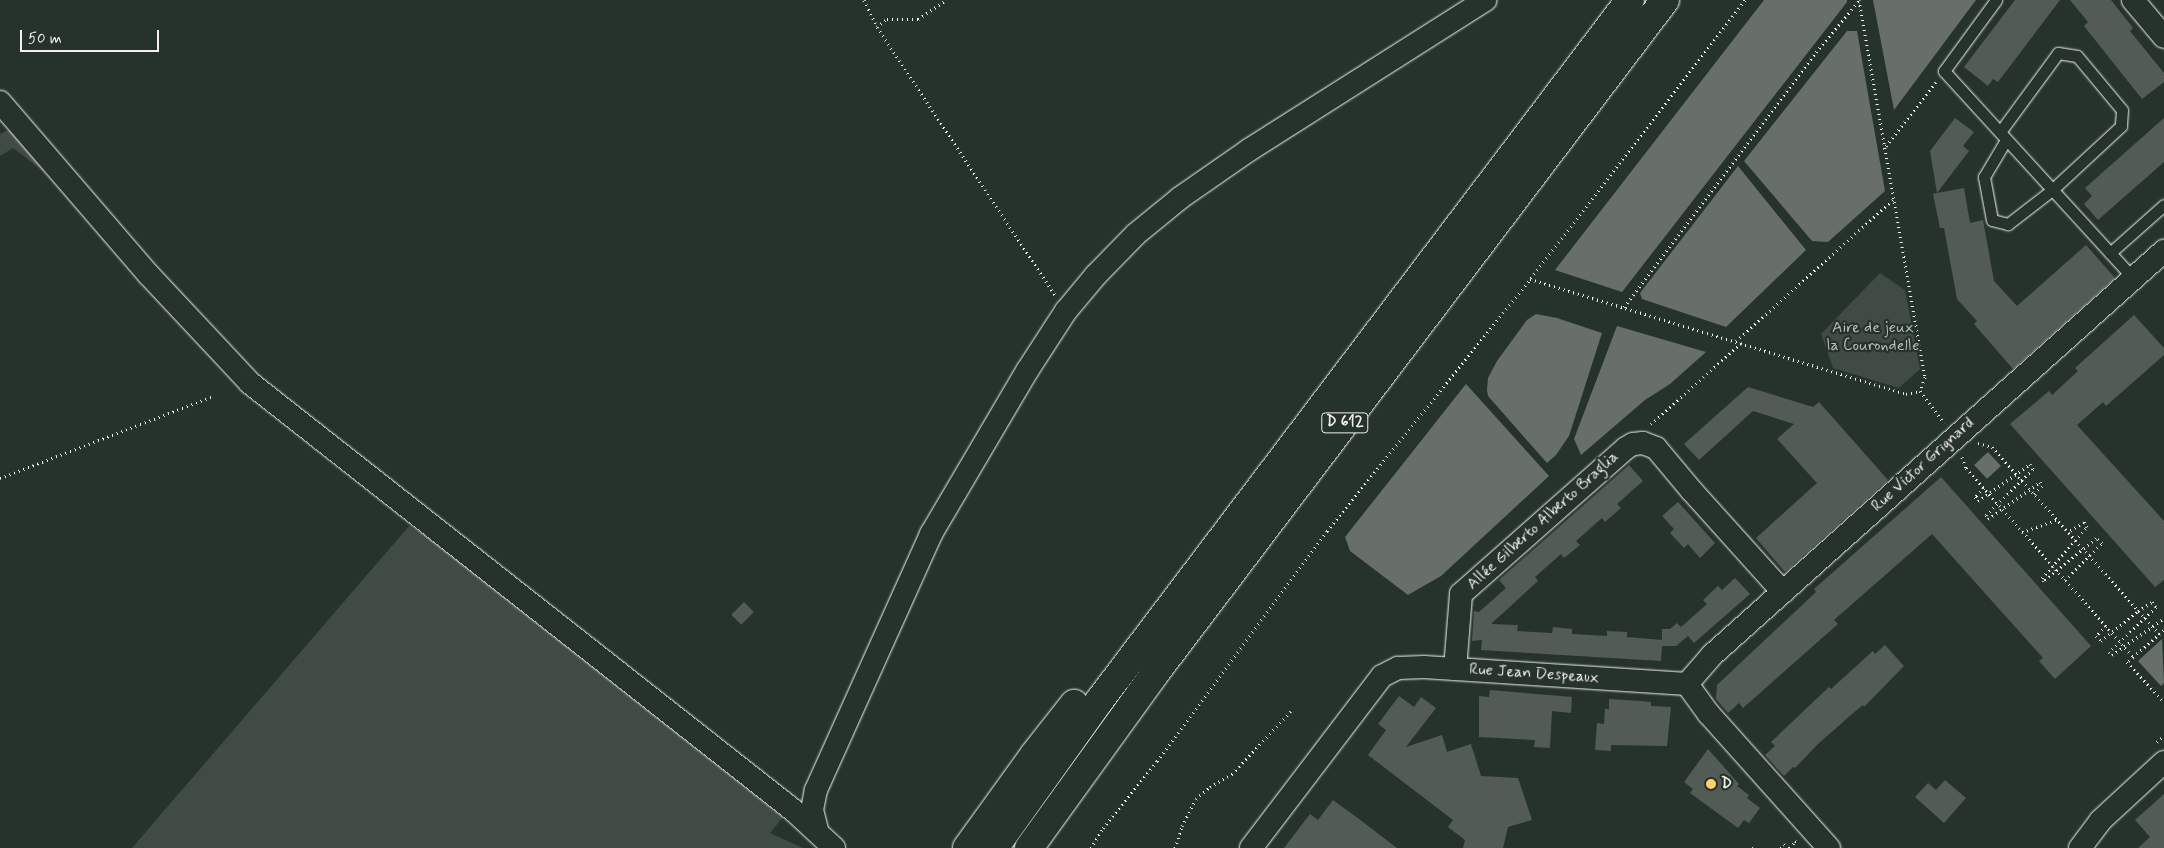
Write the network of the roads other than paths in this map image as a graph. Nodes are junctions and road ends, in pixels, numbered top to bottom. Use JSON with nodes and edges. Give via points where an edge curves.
{"nodes":[{"id":1,"x":1485,"y":0,"type":"edge"},
{"id":2,"x":1630,"y":0,"type":"edge"},
{"id":3,"x":1665,"y":0,"type":"edge"},
{"id":4,"x":1996,"y":0,"type":"edge"},
{"id":5,"x":2133,"y":0,"type":"edge"},
{"id":6,"x":2164,"y":37,"type":"edge"},
{"id":7,"x":0,"y":102,"type":"edge"},
{"id":8,"x":2003,"y":136,"type":"junction"},
{"id":9,"x":2052,"y":190,"type":"junction"},
{"id":10,"x":2164,"y":205,"type":"edge"},
{"id":11,"x":2164,"y":251,"type":"edge"},
{"id":12,"x":2110,"y":253,"type":"junction"},
{"id":13,"x":2133,"y":278,"type":"junction"},
{"id":14,"x":1233,"y":526,"type":"junction"},
{"id":15,"x":1783,"y":592,"type":"junction"},
{"id":16,"x":1455,"y":669,"type":"junction"},
{"id":17,"x":1687,"y":684,"type":"junction"},
{"id":18,"x":2164,"y":762,"type":"edge"},
{"id":19,"x":817,"y":830,"type":"junction"},
{"id":20,"x":834,"y":848,"type":"edge"},
{"id":21,"x":966,"y":848,"type":"edge"},
{"id":22,"x":994,"y":848,"type":"edge"},
{"id":23,"x":1029,"y":848,"type":"edge"},
{"id":24,"x":1252,"y":848,"type":"edge"},
{"id":25,"x":1829,"y":848,"type":"edge"},
{"id":26,"x":2080,"y":848,"type":"edge"}],
"edges":[{"from":1,"to":19,"type":"street","via":[[1249,150],[1180,198],[1136,234],[1066,311],[931,534],[816,790],[812,810]]},
{"from":2,"to":14,"type":"highway","number":"D 612"},
{"from":3,"to":23,"type":"highway","number":"D 612","via":[[1165,661]]},
{"from":4,"to":8,"type":"lane","via":[[1944,71]]},
{"from":5,"to":6,"type":"street"},
{"from":7,"to":19,"type":"street","via":[[149,275],[250,383]]},
{"from":8,"to":9,"type":"lane"},
{"from":8,"to":9,"type":"lane","via":[[1984,178],[1992,220],[2008,224]]},
{"from":8,"to":9,"type":"lane","via":[[2058,53],[2077,56],[2122,110],[2121,126]]},
{"from":9,"to":12,"type":"lane"},
{"from":10,"to":12,"type":"lane"},
{"from":11,"to":13,"type":"street","name":"Rue Victor Grignard"},
{"from":12,"to":13,"type":"lane"},
{"from":13,"to":15,"type":"street","name":"Rue Victor Grignard"},
{"from":14,"to":21,"type":"highway","via":[[1176,578],[1034,754]]},
{"from":14,"to":22,"type":"highway","number":"D 612","via":[[1066,746]]},
{"from":15,"to":16,"type":"street","name":"Allée Gilberto Alberto Braglia","via":[[1656,448],[1643,443],[1633,444],[1461,594]]},
{"from":15,"to":17,"type":"street","name":"Rue Victor Grignard","via":[[1711,656]]},
{"from":16,"to":17,"type":"street","name":"Rue Jean Despeaux"},
{"from":16,"to":24,"type":"street","name":"Rue Jean Despeaux","via":[[1398,668],[1382,676]]},
{"from":17,"to":25,"type":"street","via":[[1709,714]]},
{"from":18,"to":26,"type":"street","via":[[2100,821]]},
{"from":19,"to":20,"type":"street"}]}
